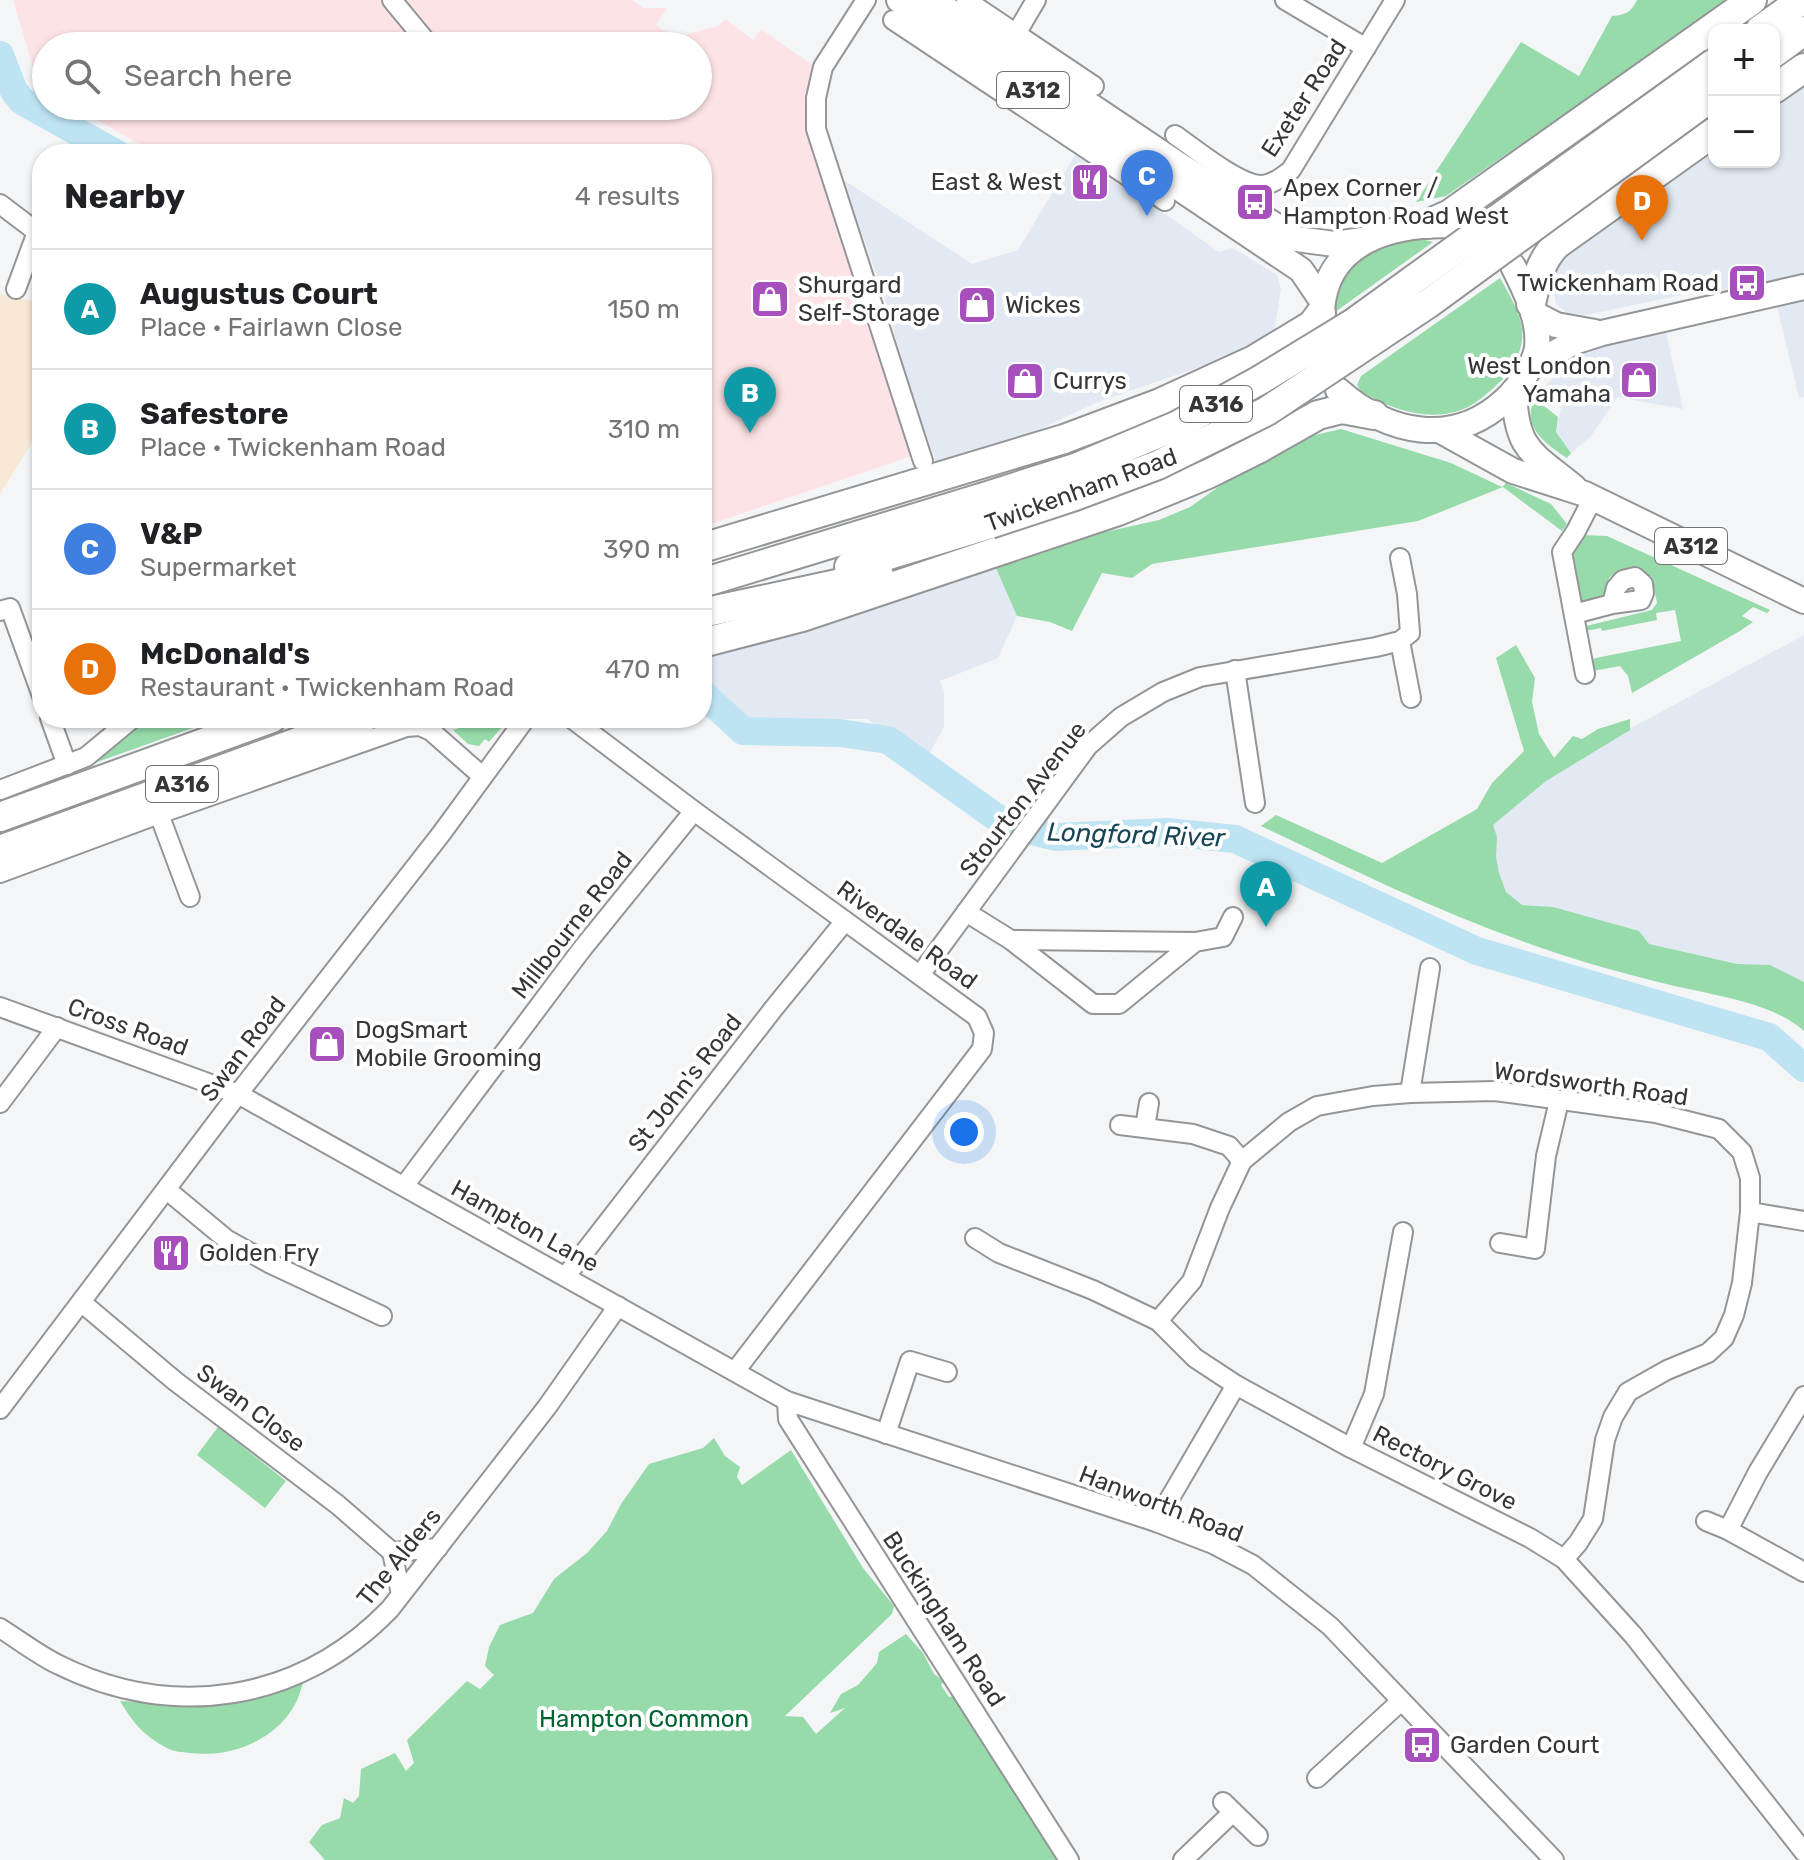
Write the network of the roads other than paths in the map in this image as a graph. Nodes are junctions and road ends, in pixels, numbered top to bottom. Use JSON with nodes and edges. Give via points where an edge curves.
{"nodes":[{"id":1,"x":392,"y":0,"type":"edge"},
{"id":2,"x":866,"y":0,"type":"edge"},
{"id":3,"x":933,"y":0,"type":"edge"},
{"id":4,"x":966,"y":0,"type":"edge"},
{"id":5,"x":1036,"y":0,"type":"edge"},
{"id":6,"x":1285,"y":0,"type":"edge"},
{"id":7,"x":1395,"y":0,"type":"edge"},
{"id":8,"x":1752,"y":0,"type":"edge"},
{"id":9,"x":1802,"y":0,"type":"edge"},
{"id":10,"x":896,"y":10,"type":"edge"},
{"id":11,"x":1768,"y":24,"type":"edge"},
{"id":12,"x":1804,"y":31,"type":"edge"},
{"id":13,"x":418,"y":32,"type":"edge"},
{"id":14,"x":1016,"y":34,"type":"junction"},
{"id":15,"x":1366,"y":48,"type":"junction"},
{"id":16,"x":1780,"y":49,"type":"edge"},
{"id":17,"x":1708,"y":67,"type":"edge"},
{"id":18,"x":1804,"y":68,"type":"edge"},
{"id":19,"x":1780,"y":85,"type":"edge"},
{"id":20,"x":1094,"y":86,"type":"dead end"},
{"id":21,"x":1713,"y":96,"type":"edge"},
{"id":22,"x":1175,"y":135,"type":"dead end"},
{"id":23,"x":1708,"y":136,"type":"edge"},
{"id":24,"x":1176,"y":173,"type":"junction"},
{"id":25,"x":0,"y":204,"type":"edge"},
{"id":26,"x":1428,"y":224,"type":"junction"},
{"id":27,"x":1460,"y":226,"type":"dead end"},
{"id":28,"x":32,"y":228,"type":"edge"},
{"id":29,"x":1370,"y":239,"type":"junction"},
{"id":30,"x":32,"y":246,"type":"edge"},
{"id":31,"x":1513,"y":266,"type":"dead end"},
{"id":32,"x":1804,"y":287,"type":"edge"},
{"id":33,"x":16,"y":289,"type":"dead end"},
{"id":34,"x":1322,"y":307,"type":"junction"},
{"id":35,"x":1532,"y":308,"type":"junction"},
{"id":36,"x":1602,"y":333,"type":"junction"},
{"id":37,"x":1528,"y":368,"type":"junction"},
{"id":38,"x":1338,"y":390,"type":"dead end"},
{"id":39,"x":1514,"y":391,"type":"junction"},
{"id":40,"x":1374,"y":415,"type":"junction"},
{"id":41,"x":1441,"y":431,"type":"junction"},
{"id":42,"x":923,"y":461,"type":"dead end"},
{"id":43,"x":1586,"y":495,"type":"junction"},
{"id":44,"x":985,"y":511,"type":"junction"},
{"id":45,"x":712,"y":545,"type":"edge"},
{"id":46,"x":1005,"y":548,"type":"junction"},
{"id":47,"x":1400,"y":558,"type":"dead end"},
{"id":48,"x":712,"y":580,"type":"edge"},
{"id":49,"x":1804,"y":601,"type":"edge"},
{"id":50,"x":1612,"y":604,"type":"dead end"},
{"id":51,"x":712,"y":608,"type":"edge"},
{"id":52,"x":712,"y":610,"type":"edge"},
{"id":53,"x":0,"y":611,"type":"edge"},
{"id":54,"x":1574,"y":614,"type":"junction"},
{"id":55,"x":712,"y":640,"type":"edge"},
{"id":56,"x":1400,"y":641,"type":"junction"},
{"id":57,"x":32,"y":668,"type":"edge"},
{"id":58,"x":1235,"y":670,"type":"junction"},
{"id":59,"x":1585,"y":674,"type":"dead end"},
{"id":60,"x":1411,"y":698,"type":"dead end"},
{"id":61,"x":54,"y":728,"type":"edge"},
{"id":62,"x":121,"y":728,"type":"edge"},
{"id":63,"x":245,"y":728,"type":"edge"},
{"id":64,"x":336,"y":728,"type":"edge"},
{"id":65,"x":403,"y":728,"type":"edge"},
{"id":66,"x":424,"y":728,"type":"edge"},
{"id":67,"x":518,"y":728,"type":"edge"},
{"id":68,"x":584,"y":728,"type":"edge"},
{"id":69,"x":67,"y":765,"type":"junction"},
{"id":70,"x":482,"y":776,"type":"junction"},
{"id":71,"x":0,"y":790,"type":"edge"},
{"id":72,"x":1255,"y":803,"type":"dead end"},
{"id":73,"x":694,"y":811,"type":"junction"},
{"id":74,"x":159,"y":814,"type":"junction"},
{"id":75,"x":0,"y":817,"type":"edge"},
{"id":76,"x":0,"y":850,"type":"edge"},
{"id":77,"x":0,"y":873,"type":"edge"},
{"id":78,"x":190,"y":897,"type":"dead end"},
{"id":79,"x":966,"y":912,"type":"junction"},
{"id":80,"x":1233,"y":917,"type":"dead end"},
{"id":81,"x":845,"y":921,"type":"junction"},
{"id":82,"x":1011,"y":940,"type":"junction"},
{"id":83,"x":1195,"y":942,"type":"junction"},
{"id":84,"x":1430,"y":968,"type":"dead end"},
{"id":85,"x":920,"y":975,"type":"junction"},
{"id":86,"x":0,"y":1007,"type":"edge"},
{"id":87,"x":57,"y":1027,"type":"junction"},
{"id":88,"x":1410,"y":1093,"type":"junction"},
{"id":89,"x":238,"y":1094,"type":"junction"},
{"id":90,"x":1559,"y":1101,"type":"junction"},
{"id":91,"x":0,"y":1103,"type":"edge"},
{"id":92,"x":1149,"y":1103,"type":"dead end"},
{"id":93,"x":1120,"y":1125,"type":"dead end"},
{"id":94,"x":1145,"y":1127,"type":"junction"},
{"id":95,"x":1242,"y":1161,"type":"junction"},
{"id":96,"x":404,"y":1186,"type":"junction"},
{"id":97,"x":167,"y":1190,"type":"junction"},
{"id":98,"x":1750,"y":1212,"type":"junction"},
{"id":99,"x":1804,"y":1221,"type":"edge"},
{"id":100,"x":1403,"y":1232,"type":"dead end"},
{"id":101,"x":975,"y":1238,"type":"dead end"},
{"id":102,"x":1500,"y":1243,"type":"dead end"},
{"id":103,"x":566,"y":1276,"type":"junction"},
{"id":104,"x":81,"y":1302,"type":"junction"},
{"id":105,"x":618,"y":1306,"type":"junction"},
{"id":106,"x":382,"y":1316,"type":"dead end"},
{"id":107,"x":1158,"y":1321,"type":"junction"},
{"id":108,"x":736,"y":1370,"type":"junction"},
{"id":109,"x":947,"y":1372,"type":"dead end"},
{"id":110,"x":1236,"y":1385,"type":"junction"},
{"id":111,"x":1804,"y":1396,"type":"edge"},
{"id":112,"x":787,"y":1401,"type":"junction"},
{"id":113,"x":0,"y":1409,"type":"edge"},
{"id":114,"x":886,"y":1434,"type":"junction"},
{"id":115,"x":1351,"y":1448,"type":"junction"},
{"id":116,"x":1706,"y":1521,"type":"dead end"},
{"id":117,"x":1156,"y":1522,"type":"junction"},
{"id":118,"x":1728,"y":1530,"type":"junction"},
{"id":119,"x":438,"y":1548,"type":"junction"},
{"id":120,"x":392,"y":1552,"type":"junction"},
{"id":121,"x":1564,"y":1559,"type":"junction"},
{"id":122,"x":1804,"y":1572,"type":"edge"},
{"id":123,"x":401,"y":1594,"type":"junction"},
{"id":124,"x":0,"y":1628,"type":"edge"},
{"id":125,"x":1400,"y":1702,"type":"junction"},
{"id":126,"x":1317,"y":1778,"type":"dead end"},
{"id":127,"x":1258,"y":1836,"type":"dead end"},
{"id":128,"x":1804,"y":1852,"type":"edge"},
{"id":129,"x":1069,"y":1860,"type":"edge"},
{"id":130,"x":1183,"y":1860,"type":"edge"},
{"id":131,"x":1554,"y":1860,"type":"edge"}],
"edges":[{"from":1,"to":13,"type":"street"},
{"from":2,"to":42,"type":"street","via":[[823,67],[816,129]]},
{"from":3,"to":24,"type":"main road","number":"A312"},
{"from":4,"to":14,"type":"street"},
{"from":5,"to":14,"type":"street"},
{"from":6,"to":15,"type":"street"},
{"from":7,"to":15,"type":"street","name":"Exeter Road"},
{"from":8,"to":26,"type":"highway","via":[[1450,214]]},
{"from":9,"to":11,"type":"highway"},
{"from":10,"to":24,"type":"main road","number":"A312"},
{"from":12,"to":16,"type":"highway"},
{"from":14,"to":20,"type":"street"},
{"from":15,"to":24,"type":"street","name":"Exeter Road","via":[[1291,170],[1275,182],[1259,186],[1241,178]]},
{"from":17,"to":44,"type":"highway","number":"A316","bridge":true,"via":[[1352,324],[1176,426]]},
{"from":18,"to":19,"type":"highway"},
{"from":21,"to":44,"type":"highway","name":"Twickenham Road","number":"A316","bridge":true,"via":[[1429,303],[1267,411],[1158,465],[1075,496]]},
{"from":22,"to":24,"type":"street","name":"Exeter Road"},
{"from":23,"to":35,"type":"highway","via":[[1557,244],[1537,276]]},
{"from":24,"to":29,"type":"main road","number":"A312","via":[[1297,239],[1334,244]]},
{"from":24,"to":34,"type":"main road","number":"A312","via":[[1301,270]]},
{"from":25,"to":28,"type":"street"},
{"from":26,"to":27,"type":"main road"},
{"from":26,"to":29,"type":"main road"},
{"from":29,"to":34,"type":"main road","via":[[1349,252],[1332,274]]},
{"from":30,"to":33,"type":"street"},
{"from":31,"to":35,"type":"main road"},
{"from":32,"to":36,"type":"main road"},
{"from":34,"to":45,"type":"highway","via":[[1312,325],[1254,360],[1119,419]]},
{"from":35,"to":36,"type":"main road","via":[[1567,329]]},
{"from":35,"to":37,"type":"main road","via":[[1537,351]]},
{"from":36,"to":37,"type":"main road"},
{"from":37,"to":39,"type":"main road"},
{"from":38,"to":40,"type":"main road"},
{"from":39,"to":41,"type":"main road","via":[[1473,422]]},
{"from":39,"to":43,"type":"main road","number":"A312","via":[[1520,437],[1531,452]]},
{"from":40,"to":41,"type":"main road","via":[[1397,425]]},
{"from":40,"to":46,"type":"highway","via":[[1342,409],[1318,415],[1165,493]]},
{"from":41,"to":43,"type":"main road","number":"A312","via":[[1513,471]]},
{"from":43,"to":49,"type":"main road","number":"A312"},
{"from":43,"to":54,"type":"street","via":[[1576,531],[1562,552]]},
{"from":44,"to":48,"type":"highway","name":"Twickenham Road","number":"A316"},
{"from":44,"to":51,"type":"highway","name":"Twickenham Road","number":"A316"},
{"from":46,"to":52,"type":"highway"},
{"from":46,"to":55,"type":"highway","via":[[802,617]]},
{"from":47,"to":56,"type":"street","via":[[1410,633]]},
{"from":50,"to":54,"type":"street"},
{"from":53,"to":57,"type":"street","via":[[10,608]]},
{"from":54,"to":59,"type":"street"},
{"from":56,"to":58,"type":"street","name":"Stourton Avenue"},
{"from":56,"to":60,"type":"street"},
{"from":58,"to":72,"type":"street"},
{"from":58,"to":79,"type":"street","name":"Stourton Avenue","via":[[1163,692],[1121,717],[1088,746]]},
{"from":61,"to":69,"type":"street"},
{"from":62,"to":69,"type":"street","via":[[86,757]]},
{"from":63,"to":75,"type":"highway","number":"A316"},
{"from":64,"to":76,"type":"highway","number":"A316"},
{"from":65,"to":74,"type":"street"},
{"from":66,"to":70,"type":"street"},
{"from":67,"to":70,"type":"street","name":"Swan Road"},
{"from":68,"to":73,"type":"street","name":"Riverdale Road"},
{"from":69,"to":71,"type":"street"},
{"from":70,"to":89,"type":"street","name":"Swan Road"},
{"from":73,"to":81,"type":"street","name":"Riverdale Road"},
{"from":73,"to":96,"type":"street","name":"Millbourne Road","via":[[582,949]]},
{"from":74,"to":77,"type":"street"},
{"from":74,"to":78,"type":"street"},
{"from":79,"to":82,"type":"street"},
{"from":79,"to":85,"type":"street","name":"Stourton Avenue"},
{"from":80,"to":83,"type":"street","via":[[1226,946]]},
{"from":81,"to":85,"type":"street","name":"Riverdale Road"},
{"from":81,"to":103,"type":"street","name":"St John's Road"},
{"from":82,"to":83,"type":"street"},
{"from":82,"to":83,"type":"street","via":[[1093,1004],[1105,1005],[1119,1004]]},
{"from":84,"to":88,"type":"street"},
{"from":85,"to":108,"type":"street","name":"Riverdale Road","via":[[977,1017],[984,1033],[982,1049]]},
{"from":86,"to":87,"type":"street","name":"Cross Road"},
{"from":87,"to":89,"type":"street","name":"Cross Road"},
{"from":87,"to":91,"type":"street"},
{"from":88,"to":90,"type":"street","name":"Wordsworth Road","via":[[1495,1091]]},
{"from":88,"to":95,"type":"street","name":"Wordsworth Road","via":[[1317,1106]]},
{"from":89,"to":96,"type":"street","name":"Hampton Lane"},
{"from":89,"to":97,"type":"street","name":"Swan Road"},
{"from":90,"to":98,"type":"street","name":"Wordsworth Road","via":[[1656,1113],[1719,1129],[1742,1152],[1750,1178]]},
{"from":90,"to":102,"type":"street","via":[[1546,1156],[1535,1249]]},
{"from":92,"to":94,"type":"street"},
{"from":93,"to":94,"type":"street"},
{"from":94,"to":95,"type":"street","via":[[1229,1146]]},
{"from":95,"to":107,"type":"street","name":"Wordsworth Road","via":[[1192,1281]]},
{"from":96,"to":103,"type":"street","name":"Hampton Lane"},
{"from":97,"to":104,"type":"street","name":"Swan Road"},
{"from":97,"to":106,"type":"street","via":[[226,1239]]},
{"from":98,"to":99,"type":"street"},
{"from":98,"to":121,"type":"street","name":"Wordsworth Road","via":[[1742,1283],[1724,1338],[1708,1353],[1628,1392],[1605,1440],[1593,1519]]},
{"from":100,"to":115,"type":"street","via":[[1374,1394]]},
{"from":101,"to":107,"type":"street","name":"Rectory Grove"},
{"from":103,"to":105,"type":"street","name":"Hampton Lane"},
{"from":104,"to":113,"type":"street","name":"Swan Road"},
{"from":104,"to":120,"type":"street","name":"Swan Close"},
{"from":105,"to":108,"type":"street","name":"Hampton Lane"},
{"from":105,"to":119,"type":"street","name":"The Alders"},
{"from":107,"to":110,"type":"street","name":"Rectory Grove","via":[[1195,1358]]},
{"from":108,"to":112,"type":"street","name":"Hampton Lane"},
{"from":109,"to":114,"type":"street","via":[[910,1361]]},
{"from":110,"to":115,"type":"street","name":"Rectory Grove"},
{"from":110,"to":117,"type":"street"},
{"from":111,"to":118,"type":"street"},
{"from":112,"to":114,"type":"street","name":"Hanworth Road"},
{"from":112,"to":129,"type":"street","name":"Buckingham Road","via":[[788,1419]]},
{"from":114,"to":117,"type":"street","name":"Hanworth Road"},
{"from":115,"to":121,"type":"street","name":"Rectory Grove"},
{"from":116,"to":118,"type":"street"},
{"from":117,"to":125,"type":"street","name":"Hanworth Road","via":[[1213,1544],[1280,1584],[1330,1626]]},
{"from":118,"to":122,"type":"street"},
{"from":119,"to":120,"type":"street"},
{"from":119,"to":123,"type":"street","name":"The Alders"},
{"from":120,"to":123,"type":"street"},
{"from":121,"to":128,"type":"street","name":"Rectory Grove","via":[[1633,1635]]},
{"from":123,"to":124,"type":"street","name":"The Alders","via":[[368,1632],[311,1670],[254,1691],[215,1697],[114,1687],[56,1664]]},
{"from":125,"to":126,"type":"street"},
{"from":125,"to":131,"type":"street","name":"Hanworth Road"},
{"from":127,"to":130,"type":"street","via":[[1228,1807]]}]}
